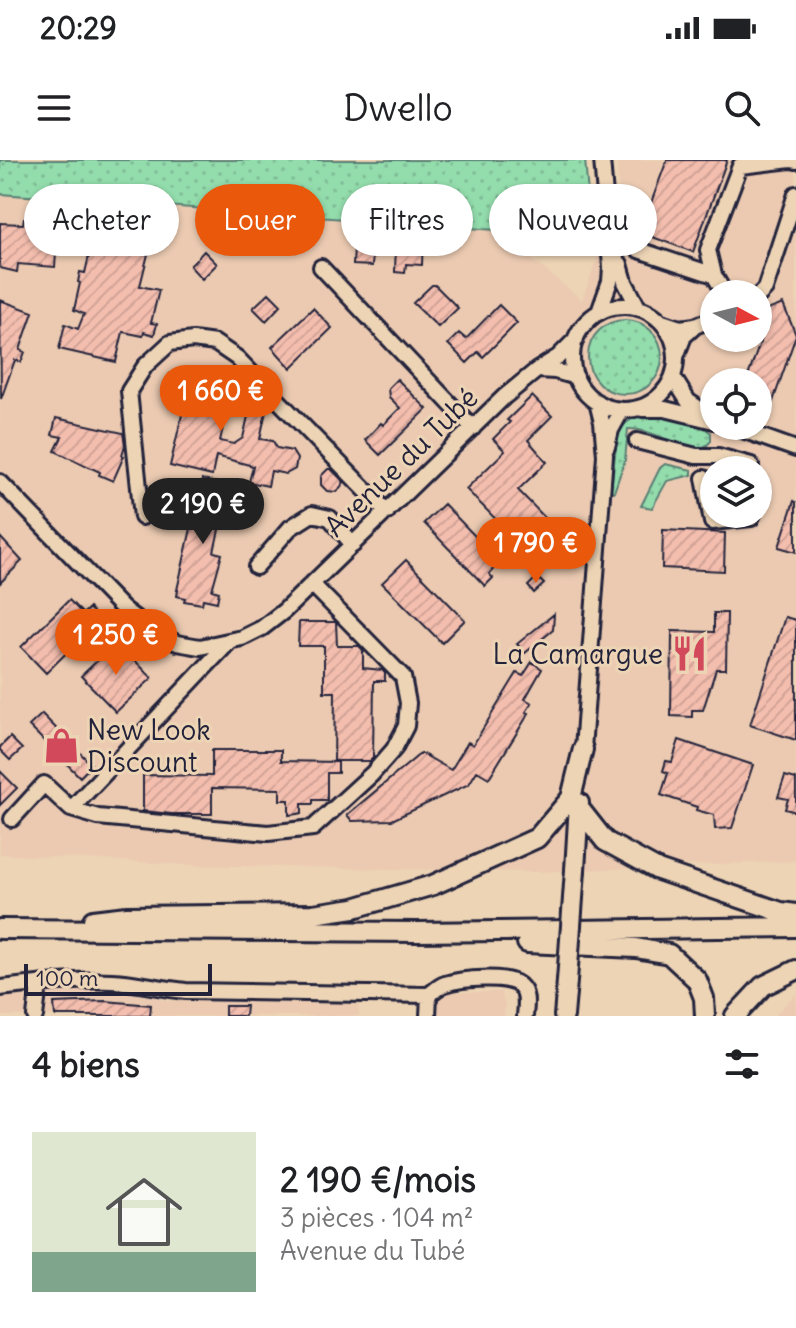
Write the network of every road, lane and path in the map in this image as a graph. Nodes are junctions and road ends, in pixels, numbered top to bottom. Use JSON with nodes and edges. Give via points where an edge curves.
{"nodes":[{"id":1,"x":602,"y":160,"type":"edge"},
{"id":2,"x":796,"y":161,"type":"edge"},
{"id":3,"x":604,"y":184,"type":"edge"},
{"id":4,"x":796,"y":194,"type":"edge"},
{"id":5,"x":610,"y":256,"type":"edge"},
{"id":6,"x":613,"y":256,"type":"edge"},
{"id":7,"x":657,"y":256,"type":"edge"},
{"id":8,"x":321,"y":267,"type":"dead end"},
{"id":9,"x":714,"y":275,"type":"junction"},
{"id":10,"x":717,"y":280,"type":"edge"},
{"id":11,"x":768,"y":280,"type":"edge"},
{"id":12,"x":638,"y":307,"type":"junction"},
{"id":13,"x":599,"y":312,"type":"junction"},
{"id":14,"x":662,"y":322,"type":"junction"},
{"id":15,"x":700,"y":324,"type":"edge"},
{"id":16,"x":695,"y":326,"type":"junction"},
{"id":17,"x":576,"y":339,"type":"junction"},
{"id":18,"x":676,"y":357,"type":"junction"},
{"id":19,"x":537,"y":370,"type":"junction"},
{"id":20,"x":576,"y":377,"type":"junction"},
{"id":21,"x":673,"y":377,"type":"junction"},
{"id":22,"x":597,"y":402,"type":"junction"},
{"id":23,"x":628,"y":410,"type":"junction"},
{"id":24,"x":700,"y":410,"type":"edge"},
{"id":25,"x":700,"y":417,"type":"edge"},
{"id":26,"x":473,"y":428,"type":"junction"},
{"id":27,"x":771,"y":440,"type":"edge"},
{"id":28,"x":637,"y":441,"type":"dead end"},
{"id":29,"x":796,"y":449,"type":"edge"},
{"id":30,"x":605,"y":455,"type":"junction"},
{"id":31,"x":700,"y":456,"type":"edge"},
{"id":32,"x":0,"y":482,"type":"edge"},
{"id":33,"x":387,"y":512,"type":"junction"},
{"id":34,"x":142,"y":517,"type":"dead end"},
{"id":35,"x":353,"y":545,"type":"junction"},
{"id":36,"x":256,"y":567,"type":"dead end"},
{"id":37,"x":312,"y":584,"type":"junction"},
{"id":38,"x":230,"y":641,"type":"junction"},
{"id":39,"x":583,"y":749,"type":"junction"},
{"id":40,"x":579,"y":808,"type":"junction"},
{"id":41,"x":71,"y":809,"type":"junction"},
{"id":42,"x":12,"y":819,"type":"dead end"},
{"id":43,"x":537,"y":838,"type":"junction"},
{"id":44,"x":578,"y":841,"type":"junction"},
{"id":45,"x":796,"y":914,"type":"edge"},
{"id":46,"x":796,"y":927,"type":"edge"},
{"id":47,"x":0,"y":929,"type":"edge"},
{"id":48,"x":22,"y":929,"type":"junction"},
{"id":49,"x":417,"y":932,"type":"junction"},
{"id":50,"x":796,"y":970,"type":"edge"},
{"id":51,"x":39,"y":985,"type":"junction"},
{"id":52,"x":0,"y":988,"type":"edge"},
{"id":53,"x":429,"y":995,"type":"junction"},
{"id":54,"x":35,"y":1016,"type":"edge"},
{"id":55,"x":428,"y":1016,"type":"edge"},
{"id":56,"x":525,"y":1016,"type":"edge"},
{"id":57,"x":564,"y":1016,"type":"edge"},
{"id":58,"x":705,"y":1016,"type":"edge"},
{"id":59,"x":735,"y":1016,"type":"edge"}],
"edges":[{"from":1,"to":3,"type":"street"},
{"from":2,"to":9,"type":"street","via":[[740,166],[708,250]]},
{"from":4,"to":11,"type":"street"},
{"from":5,"to":13,"type":"street","via":[[610,281]]},
{"from":6,"to":12,"type":"street"},
{"from":7,"to":9,"type":"street"},
{"from":8,"to":26,"type":"street"},
{"from":9,"to":10,"type":"street"},
{"from":12,"to":13,"type":"street"},
{"from":12,"to":14,"type":"street"},
{"from":13,"to":17,"type":"street"},
{"from":14,"to":16,"type":"street"},
{"from":14,"to":18,"type":"street"},
{"from":15,"to":16,"type":"street"},
{"from":16,"to":18,"type":"street","via":[[684,336]]},
{"from":17,"to":19,"type":"street","name":"Avenue du Tubé"},
{"from":17,"to":20,"type":"street"},
{"from":18,"to":21,"type":"street"},
{"from":19,"to":20,"type":"street"},
{"from":19,"to":26,"type":"street","name":"Avenue du Tubé"},
{"from":20,"to":22,"type":"street"},
{"from":21,"to":23,"type":"street","via":[[650,403]]},
{"from":21,"to":24,"type":"street"},
{"from":22,"to":23,"type":"street"},
{"from":22,"to":30,"type":"street"},
{"from":23,"to":25,"type":"street","via":[[665,409]]},
{"from":23,"to":30,"type":"street","via":[[611,430]]},
{"from":26,"to":33,"type":"street","name":"Avenue du Tubé"},
{"from":27,"to":29,"type":"street"},
{"from":28,"to":31,"type":"street"},
{"from":30,"to":39,"type":"street"},
{"from":32,"to":38,"type":"street","name":"Avenue du Tubé","via":[[123,609],[154,632],[200,647]]},
{"from":33,"to":34,"type":"street","via":[[237,358],[215,343],[193,340],[170,343],[145,366],[129,391]]},
{"from":33,"to":35,"type":"street","name":"Avenue du Tubé"},
{"from":35,"to":36,"type":"street","via":[[330,518],[312,514],[290,528]]},
{"from":35,"to":37,"type":"street","name":"Avenue du Tubé"},
{"from":37,"to":38,"type":"street","name":"Avenue du Tubé","via":[[262,628]]},
{"from":37,"to":41,"type":"street","via":[[403,677],[406,726],[372,774],[313,828],[268,833],[98,817]]},
{"from":38,"to":41,"type":"street"},
{"from":39,"to":40,"type":"main road"},
{"from":39,"to":43,"type":"main road","via":[[571,798]]},
{"from":40,"to":44,"type":"main road"},
{"from":40,"to":45,"type":"main road","via":[[605,841],[658,870]]},
{"from":41,"to":42,"type":"street","via":[[44,784]]},
{"from":43,"to":44,"type":"main road","via":[[568,834]]},
{"from":43,"to":48,"type":"main road","via":[[433,885],[354,908],[313,914],[127,916]]},
{"from":44,"to":57,"type":"main road","bridge":true},
{"from":46,"to":49,"type":"main road"},
{"from":47,"to":48,"type":"main road"},
{"from":48,"to":49,"type":"main road"},
{"from":49,"to":58,"type":"main road","via":[[473,942],[669,954],[697,980]]},
{"from":50,"to":59,"type":"main road","via":[[763,986]]},
{"from":51,"to":52,"type":"street"},
{"from":51,"to":53,"type":"street","via":[[90,980],[186,991]]},
{"from":51,"to":54,"type":"street"},
{"from":53,"to":55,"type":"street"},
{"from":53,"to":56,"type":"street","via":[[442,985],[463,981],[510,980],[524,990]]}]}
